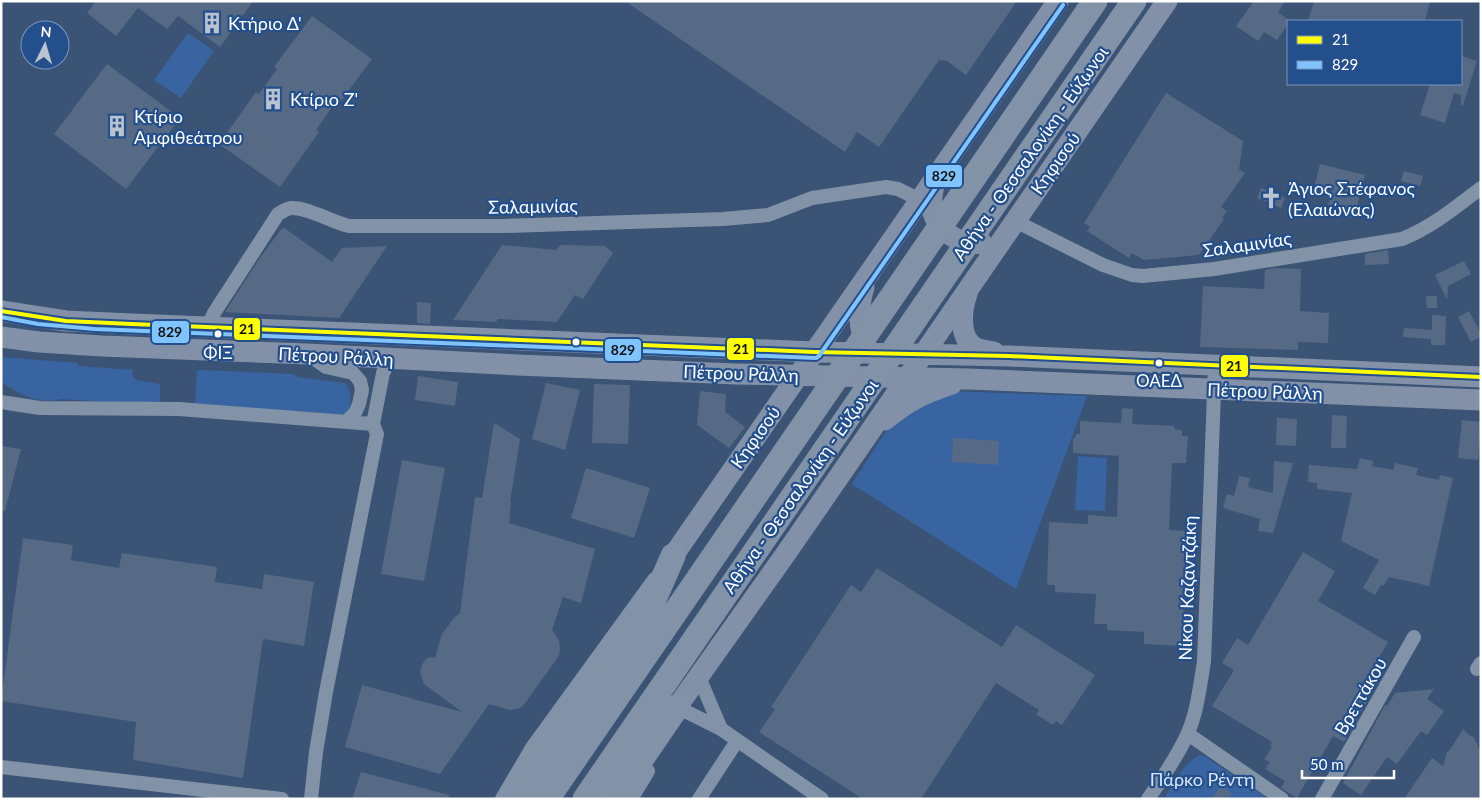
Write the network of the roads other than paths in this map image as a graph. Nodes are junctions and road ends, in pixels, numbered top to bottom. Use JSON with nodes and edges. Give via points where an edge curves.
{"nodes":[{"id":1,"x":1058,"y":1,"type":"edge"},
{"id":2,"x":1095,"y":1,"type":"edge"},
{"id":3,"x":1134,"y":1,"type":"edge"},
{"id":4,"x":1167,"y":1,"type":"edge"},
{"id":5,"x":938,"y":174,"type":"junction"},
{"id":6,"x":1481,"y":188,"type":"edge"},
{"id":7,"x":920,"y":200,"type":"junction"},
{"id":8,"x":1015,"y":221,"type":"junction"},
{"id":9,"x":868,"y":275,"type":"junction"},
{"id":10,"x":972,"y":283,"type":"junction"},
{"id":11,"x":1,"y":305,"type":"edge"},
{"id":12,"x":1,"y":311,"type":"edge"},
{"id":13,"x":39,"y":318,"type":"junction"},
{"id":14,"x":208,"y":328,"type":"junction"},
{"id":15,"x":1,"y":337,"type":"edge"},
{"id":16,"x":814,"y":352,"type":"junction"},
{"id":17,"x":869,"y":353,"type":"junction"},
{"id":18,"x":307,"y":354,"type":"junction"},
{"id":19,"x":924,"y":354,"type":"junction"},
{"id":20,"x":1009,"y":356,"type":"junction"},
{"id":21,"x":391,"y":358,"type":"junction"},
{"id":22,"x":1215,"y":365,"type":"junction"},
{"id":23,"x":736,"y":374,"type":"junction"},
{"id":24,"x":798,"y":375,"type":"junction"},
{"id":25,"x":842,"y":376,"type":"junction"},
{"id":26,"x":1481,"y":377,"type":"edge"},
{"id":27,"x":907,"y":378,"type":"junction"},
{"id":28,"x":969,"y":379,"type":"junction"},
{"id":29,"x":1214,"y":389,"type":"junction"},
{"id":30,"x":1481,"y":400,"type":"edge"},
{"id":31,"x":1,"y":402,"type":"edge"},
{"id":32,"x":771,"y":414,"type":"junction"},
{"id":33,"x":347,"y":421,"type":"junction"},
{"id":34,"x":373,"y":424,"type":"junction"},
{"id":35,"x":869,"y":433,"type":"junction"},
{"id":36,"x":836,"y":482,"type":"junction"},
{"id":37,"x":673,"y":556,"type":"junction"},
{"id":38,"x":1414,"y":637,"type":"dead end"},
{"id":39,"x":699,"y":677,"type":"junction"},
{"id":40,"x":677,"y":707,"type":"junction"},
{"id":41,"x":721,"y":729,"type":"junction"},
{"id":42,"x":1188,"y":734,"type":"junction"},
{"id":43,"x":737,"y":741,"type":"junction"},
{"id":44,"x":1,"y":767,"type":"edge"},
{"id":45,"x":282,"y":799,"type":"edge"},
{"id":46,"x":310,"y":799,"type":"edge"},
{"id":47,"x":503,"y":799,"type":"edge"},
{"id":48,"x":520,"y":799,"type":"edge"},
{"id":49,"x":547,"y":799,"type":"edge"},
{"id":50,"x":586,"y":799,"type":"edge"},
{"id":51,"x":614,"y":799,"type":"edge"},
{"id":52,"x":630,"y":799,"type":"edge"},
{"id":53,"x":699,"y":799,"type":"edge"},
{"id":54,"x":822,"y":799,"type":"edge"},
{"id":55,"x":1148,"y":799,"type":"edge"},
{"id":56,"x":1282,"y":799,"type":"edge"},
{"id":57,"x":1322,"y":799,"type":"edge"}],
"edges":[{"from":1,"to":5,"type":"main road","name":"Κηφισού"},
{"from":2,"to":49,"type":"highway","name":"Αθήνα - Θεσσαλονίκη - Εύζωνοι"},
{"from":3,"to":50,"type":"highway","name":"Αθήνα - Θεσσαλονίκη - Εύζωνοι"},
{"from":4,"to":8,"type":"main road","name":"Κηφισού"},
{"from":5,"to":7,"type":"main road","name":"Κηφισού"},
{"from":5,"to":8,"type":"main road","via":[[932,192],[932,209],[940,225],[953,238],[969,243],[987,242],[1003,234]]},
{"from":6,"to":8,"type":"street","name":"Σαλαμινίας","via":[[1439,220],[1402,239],[1154,276],[1132,275],[1103,265]]},
{"from":7,"to":9,"type":"main road","name":"Κηφισού"},
{"from":7,"to":14,"type":"street","name":"Σαλαμινίας","via":[[886,187],[812,198],[768,215],[486,226],[349,226],[290,208],[278,214],[214,313]]},
{"from":8,"to":10,"type":"main road","name":"Κηφισού"},
{"from":9,"to":16,"type":"main road","name":"Κηφισού"},
{"from":9,"to":17,"type":"main road","via":[[859,317]]},
{"from":10,"to":19,"type":"main road","name":"Κηφισού"},
{"from":10,"to":20,"type":"main road","via":[[963,309],[966,337],[977,348]]},
{"from":11,"to":13,"type":"main road"},
{"from":12,"to":13,"type":"main road","name":"Πέτρου Ράλλη"},
{"from":13,"to":14,"type":"main road","name":"Πέτρου Ράλλη"},
{"from":14,"to":16,"type":"main road","name":"Πέτρου Ράλλη"},
{"from":15,"to":18,"type":"main road","name":"Πέτρου Ράλλη","via":[[102,346]]},
{"from":16,"to":17,"type":"main road","name":"Πέτρου Ράλλη"},
{"from":16,"to":24,"type":"main road","name":"Κηφισού"},
{"from":16,"to":25,"type":"main road"},
{"from":17,"to":19,"type":"main road","name":"Πέτρου Ράλλη"},
{"from":17,"to":27,"type":"main road","via":[[890,372]]},
{"from":18,"to":21,"type":"main road","name":"Πέτρου Ράλλη"},
{"from":18,"to":33,"type":"street","via":[[326,367],[353,374],[360,381],[359,404]]},
{"from":19,"to":20,"type":"main road","name":"Πέτρου Ράλλη"},
{"from":19,"to":27,"type":"main road","name":"Κηφισού"},
{"from":20,"to":22,"type":"main road","name":"Πέτρου Ράλλη"},
{"from":21,"to":23,"type":"main road","name":"Πέτρου Ράλλη"},
{"from":21,"to":34,"type":"street","via":[[383,373]]},
{"from":22,"to":26,"type":"main road","name":"Πέτρου Ράλλη"},
{"from":22,"to":29,"type":"street","name":"Νίκου Καζαντζάκη"},
{"from":23,"to":24,"type":"main road","name":"Πέτρου Ράλλη"},
{"from":23,"to":32,"type":"main road","via":[[757,380],[764,387]]},
{"from":24,"to":25,"type":"main road","name":"Πέτρου Ράλλη"},
{"from":24,"to":32,"type":"main road","name":"Κηφισού"},
{"from":25,"to":27,"type":"main road","name":"Πέτρου Ράλλη"},
{"from":25,"to":36,"type":"main road","via":[[852,392],[856,410],[852,449]]},
{"from":27,"to":28,"type":"main road","name":"Πέτρου Ράλλη"},
{"from":27,"to":35,"type":"main road","name":"Κηφισού"},
{"from":28,"to":29,"type":"main road","name":"Πέτρου Ράλλη"},
{"from":28,"to":35,"type":"main road","via":[[919,396]]},
{"from":29,"to":30,"type":"main road","name":"Πέτρου Ράλλη"},
{"from":29,"to":42,"type":"street","name":"Νίκου Καζαντζάκη","via":[[1204,662]]},
{"from":31,"to":33,"type":"street","via":[[40,408],[179,409]]},
{"from":32,"to":37,"type":"main road","name":"Κηφισού"},
{"from":33,"to":34,"type":"street"},
{"from":34,"to":46,"type":"street","via":[[377,434],[325,700]]},
{"from":35,"to":36,"type":"main road","name":"Κηφισού"},
{"from":36,"to":39,"type":"main road","name":"Κηφισού"},
{"from":37,"to":47,"type":"street","name":"Κηφισού","via":[[534,748]]},
{"from":37,"to":48,"type":"highway","via":[[652,604]]},
{"from":38,"to":57,"type":"street","name":"Βρεττάκου"},
{"from":39,"to":40,"type":"main road","name":"Κηφισού"},
{"from":39,"to":41,"type":"street"},
{"from":40,"to":41,"type":"street"},
{"from":40,"to":51,"type":"highway"},
{"from":40,"to":52,"type":"street","name":"Κηφισού","via":[[657,756]]},
{"from":41,"to":43,"type":"street"},
{"from":42,"to":55,"type":"street","name":"Νίκου Καζαντζάκη"},
{"from":42,"to":56,"type":"street"},
{"from":43,"to":53,"type":"street"},
{"from":43,"to":54,"type":"street"},
{"from":44,"to":45,"type":"street"}]}
